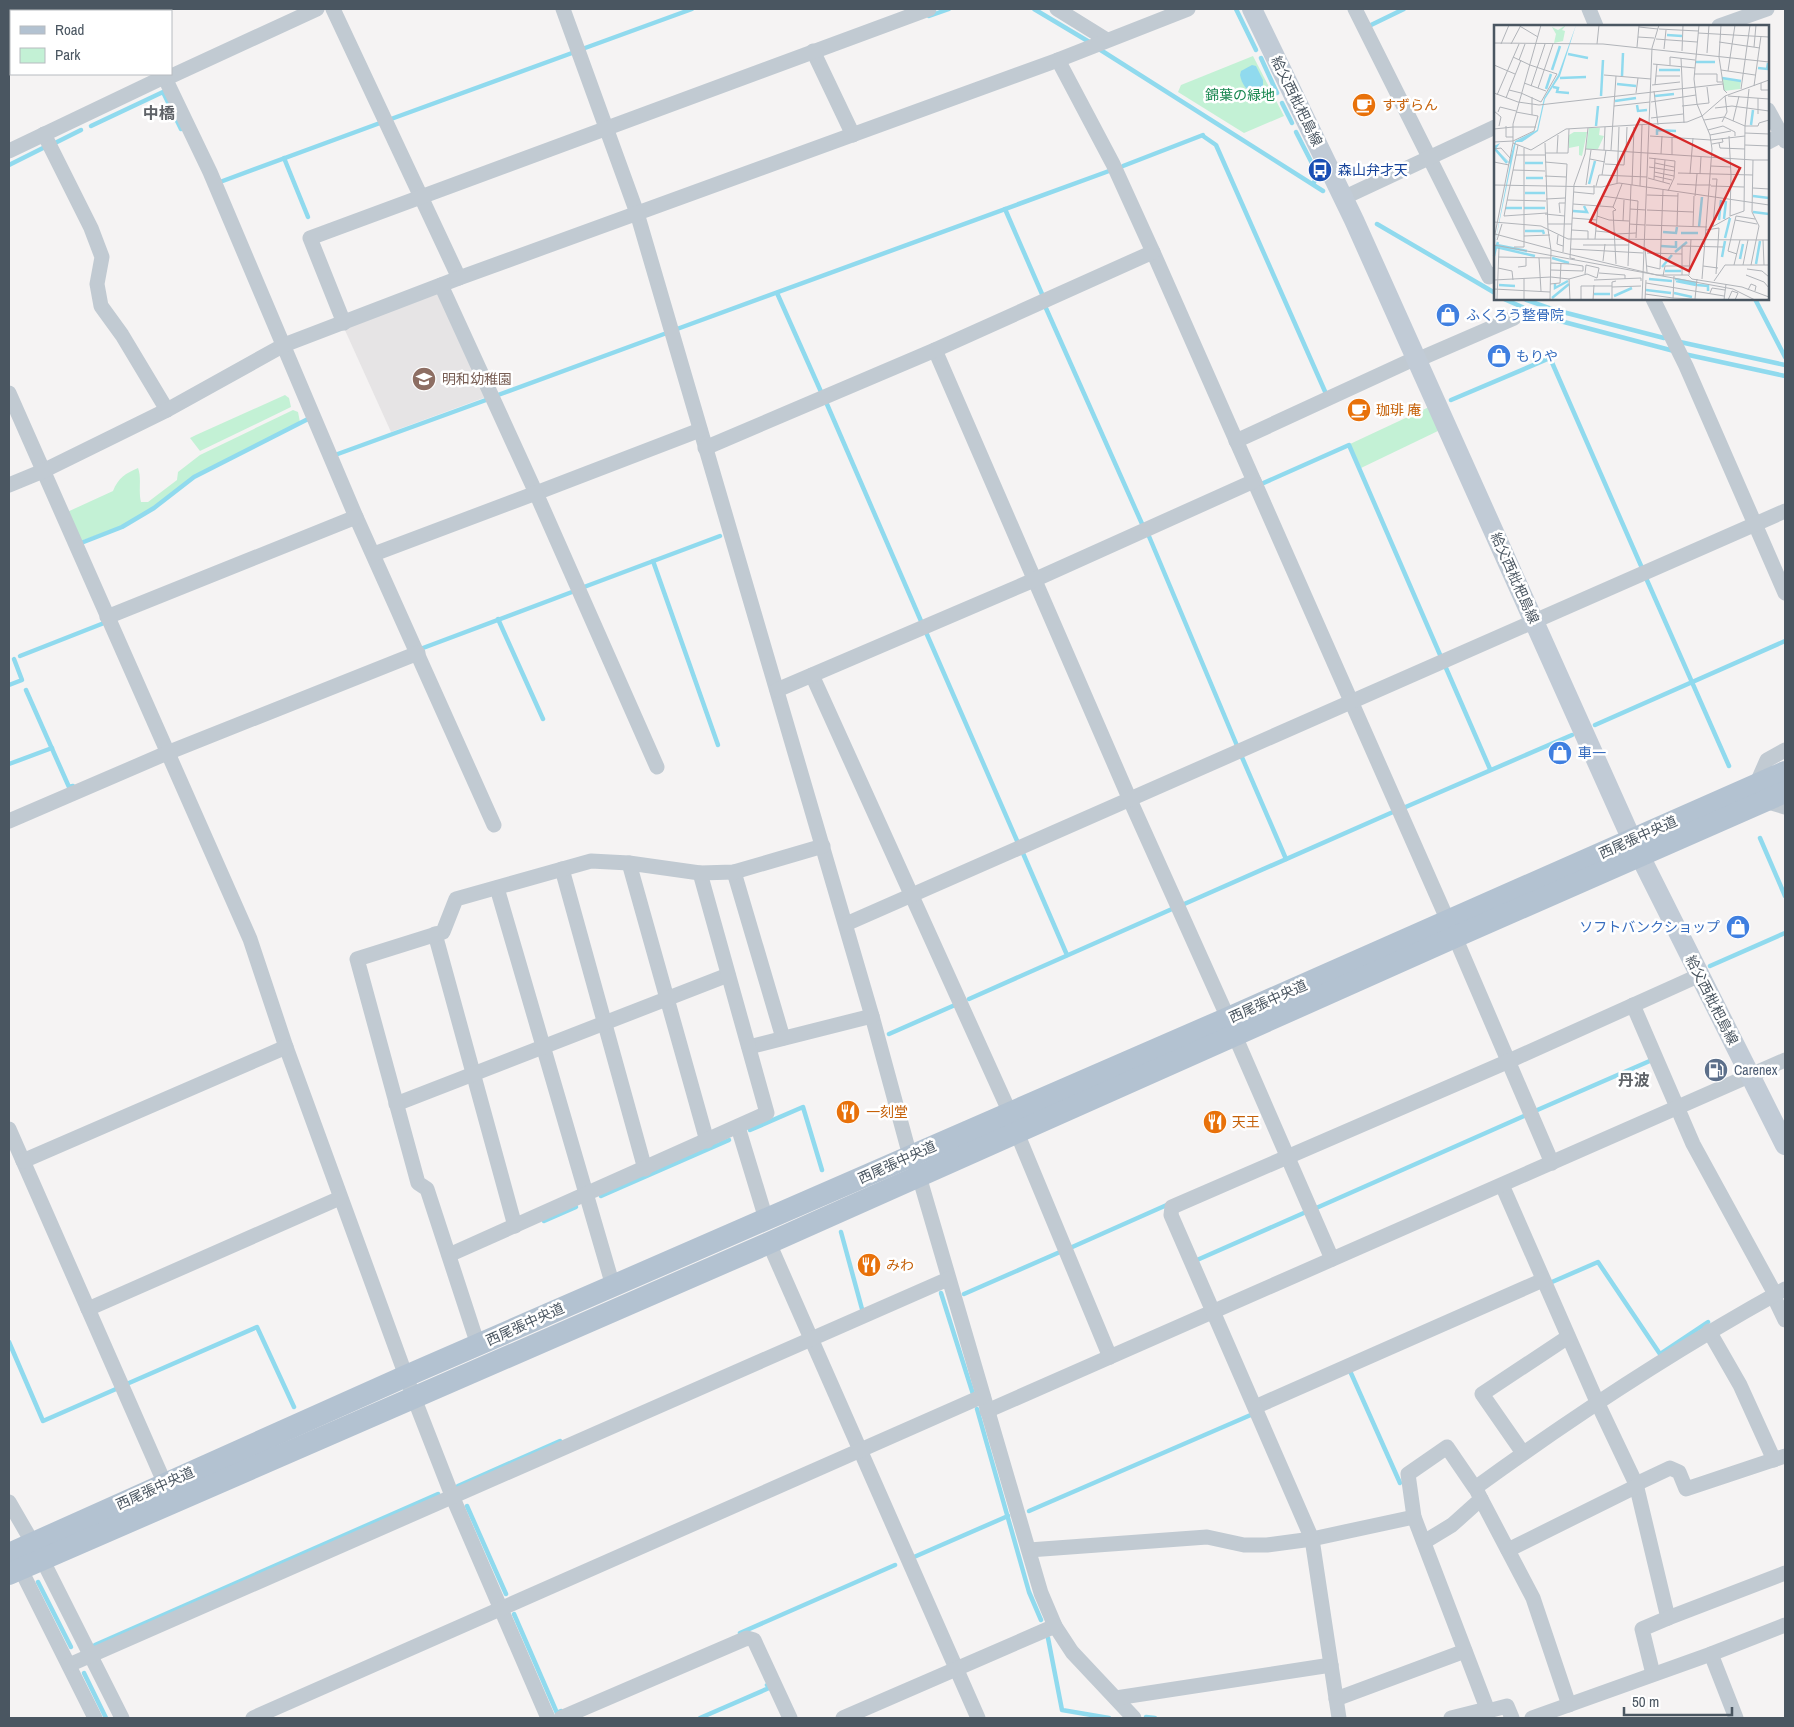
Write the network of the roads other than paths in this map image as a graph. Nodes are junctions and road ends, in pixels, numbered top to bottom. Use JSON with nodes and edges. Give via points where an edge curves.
{"nodes":[{"id":1,"x":317,"y":9,"type":"edge"},
{"id":2,"x":333,"y":9,"type":"edge"},
{"id":3,"x":563,"y":9,"type":"edge"},
{"id":4,"x":929,"y":9,"type":"edge"},
{"id":5,"x":1056,"y":9,"type":"edge"},
{"id":6,"x":1188,"y":9,"type":"edge"},
{"id":7,"x":1252,"y":9,"type":"edge"},
{"id":8,"x":1355,"y":9,"type":"edge"},
{"id":9,"x":1589,"y":9,"type":"edge"},
{"id":10,"x":1767,"y":9,"type":"edge"},
{"id":11,"x":1596,"y":25,"type":"edge"},
{"id":12,"x":1724,"y":25,"type":"edge"},
{"id":13,"x":1105,"y":41,"type":"junction"},
{"id":14,"x":813,"y":52,"type":"junction"},
{"id":15,"x":1058,"y":60,"type":"junction"},
{"id":16,"x":172,"y":73,"type":"edge"},
{"id":17,"x":164,"y":77,"type":"edge"},
{"id":18,"x":1769,"y":112,"type":"edge"},
{"id":19,"x":606,"y":127,"type":"junction"},
{"id":20,"x":1494,"y":127,"type":"edge"},
{"id":21,"x":44,"y":134,"type":"junction"},
{"id":22,"x":853,"y":135,"type":"junction"},
{"id":23,"x":1784,"y":136,"type":"edge"},
{"id":24,"x":1769,"y":142,"type":"edge"},
{"id":25,"x":9,"y":151,"type":"edge"},
{"id":26,"x":1430,"y":159,"type":"junction"},
{"id":27,"x":421,"y":197,"type":"junction"},
{"id":28,"x":1343,"y":198,"type":"junction"},
{"id":29,"x":637,"y":213,"type":"junction"},
{"id":30,"x":1153,"y":252,"type":"junction"},
{"id":31,"x":1494,"y":274,"type":"edge"},
{"id":32,"x":459,"y":278,"type":"junction"},
{"id":33,"x":441,"y":285,"type":"junction"},
{"id":34,"x":1653,"y":300,"type":"edge"},
{"id":35,"x":1514,"y":318,"type":"dead end"},
{"id":36,"x":344,"y":322,"type":"junction"},
{"id":37,"x":284,"y":346,"type":"junction"},
{"id":38,"x":935,"y":350,"type":"junction"},
{"id":39,"x":1417,"y":359,"type":"junction"},
{"id":40,"x":9,"y":393,"type":"edge"},
{"id":41,"x":167,"y":410,"type":"junction"},
{"id":42,"x":700,"y":430,"type":"junction"},
{"id":43,"x":1236,"y":441,"type":"junction"},
{"id":44,"x":705,"y":448,"type":"junction"},
{"id":45,"x":43,"y":472,"type":"junction"},
{"id":46,"x":1254,"y":481,"type":"junction"},
{"id":47,"x":9,"y":485,"type":"edge"},
{"id":48,"x":536,"y":494,"type":"junction"},
{"id":49,"x":1785,"y":511,"type":"edge"},
{"id":50,"x":356,"y":517,"type":"junction"},
{"id":51,"x":1755,"y":524,"type":"junction"},
{"id":52,"x":374,"y":554,"type":"junction"},
{"id":53,"x":1034,"y":580,"type":"junction"},
{"id":54,"x":1785,"y":592,"type":"edge"},
{"id":55,"x":107,"y":617,"type":"junction"},
{"id":56,"x":1534,"y":621,"type":"junction"},
{"id":57,"x":418,"y":653,"type":"junction"},
{"id":58,"x":812,"y":675,"type":"junction"},
{"id":59,"x":777,"y":690,"type":"junction"},
{"id":60,"x":1350,"y":702,"type":"junction"},
{"id":61,"x":1785,"y":750,"type":"edge"},
{"id":62,"x":168,"y":753,"type":"junction"},
{"id":63,"x":657,"y":767,"type":"dead end"},
{"id":64,"x":1785,"y":772,"type":"edge"},
{"id":65,"x":1785,"y":792,"type":"edge"},
{"id":66,"x":1768,"y":798,"type":"edge"},
{"id":67,"x":1130,"y":800,"type":"junction"},
{"id":68,"x":9,"y":821,"type":"edge"},
{"id":69,"x":494,"y":825,"type":"dead end"},
{"id":70,"x":823,"y":846,"type":"junction"},
{"id":71,"x":1636,"y":848,"type":"junction"},
{"id":72,"x":629,"y":863,"type":"junction"},
{"id":73,"x":562,"y":869,"type":"junction"},
{"id":74,"x":734,"y":872,"type":"junction"},
{"id":75,"x":700,"y":873,"type":"junction"},
{"id":76,"x":497,"y":888,"type":"junction"},
{"id":77,"x":911,"y":896,"type":"junction"},
{"id":78,"x":846,"y":924,"type":"junction"},
{"id":79,"x":1451,"y":929,"type":"junction"},
{"id":80,"x":435,"y":934,"type":"junction"},
{"id":81,"x":728,"y":975,"type":"junction"},
{"id":82,"x":1700,"y":975,"type":"junction"},
{"id":83,"x":667,"y":998,"type":"junction"},
{"id":84,"x":1633,"y":1005,"type":"junction"},
{"id":85,"x":872,"y":1016,"type":"junction"},
{"id":86,"x":604,"y":1023,"type":"junction"},
{"id":87,"x":1231,"y":1027,"type":"junction"},
{"id":88,"x":783,"y":1038,"type":"junction"},
{"id":89,"x":286,"y":1047,"type":"junction"},
{"id":90,"x":543,"y":1047,"type":"junction"},
{"id":91,"x":749,"y":1047,"type":"junction"},
{"id":92,"x":1785,"y":1060,"type":"edge"},
{"id":93,"x":1509,"y":1061,"type":"junction"},
{"id":94,"x":474,"y":1074,"type":"junction"},
{"id":95,"x":1750,"y":1076,"type":"junction"},
{"id":96,"x":396,"y":1104,"type":"junction"},
{"id":97,"x":1677,"y":1108,"type":"junction"},
{"id":98,"x":1013,"y":1123,"type":"junction"},
{"id":99,"x":738,"y":1127,"type":"junction"},
{"id":100,"x":9,"y":1129,"type":"edge"},
{"id":101,"x":707,"y":1141,"type":"junction"},
{"id":102,"x":1785,"y":1144,"type":"edge"},
{"id":103,"x":1288,"y":1157,"type":"junction"},
{"id":104,"x":23,"y":1160,"type":"junction"},
{"id":105,"x":1552,"y":1163,"type":"junction"},
{"id":106,"x":915,"y":1166,"type":"junction"},
{"id":107,"x":645,"y":1169,"type":"junction"},
{"id":108,"x":1502,"y":1185,"type":"junction"},
{"id":109,"x":587,"y":1195,"type":"junction"},
{"id":110,"x":340,"y":1198,"type":"junction"},
{"id":111,"x":766,"y":1219,"type":"junction"},
{"id":112,"x":515,"y":1226,"type":"junction"},
{"id":113,"x":769,"y":1243,"type":"junction"},
{"id":114,"x":448,"y":1254,"type":"junction"},
{"id":115,"x":1332,"y":1259,"type":"junction"},
{"id":116,"x":948,"y":1279,"type":"junction"},
{"id":117,"x":1543,"y":1280,"type":"junction"},
{"id":118,"x":613,"y":1286,"type":"junction"},
{"id":119,"x":1778,"y":1293,"type":"edge"},
{"id":120,"x":88,"y":1309,"type":"junction"},
{"id":121,"x":1214,"y":1311,"type":"junction"},
{"id":122,"x":1785,"y":1320,"type":"edge"},
{"id":123,"x":1709,"y":1331,"type":"junction"},
{"id":124,"x":1568,"y":1337,"type":"junction"},
{"id":125,"x":812,"y":1340,"type":"junction"},
{"id":126,"x":478,"y":1345,"type":"junction"},
{"id":127,"x":1110,"y":1357,"type":"junction"},
{"id":128,"x":406,"y":1376,"type":"junction"},
{"id":129,"x":414,"y":1398,"type":"junction"},
{"id":130,"x":985,"y":1404,"type":"junction"},
{"id":131,"x":1598,"y":1404,"type":"junction"},
{"id":132,"x":1255,"y":1406,"type":"junction"},
{"id":133,"x":860,"y":1450,"type":"junction"},
{"id":134,"x":1523,"y":1453,"type":"junction"},
{"id":135,"x":1780,"y":1458,"type":"edge"},
{"id":136,"x":165,"y":1484,"type":"junction"},
{"id":137,"x":1636,"y":1485,"type":"junction"},
{"id":138,"x":1478,"y":1493,"type":"junction"},
{"id":139,"x":453,"y":1498,"type":"junction"},
{"id":140,"x":9,"y":1502,"type":"edge"},
{"id":141,"x":1414,"y":1517,"type":"junction"},
{"id":142,"x":1312,"y":1539,"type":"junction"},
{"id":143,"x":1424,"y":1542,"type":"junction"},
{"id":144,"x":1029,"y":1550,"type":"junction"},
{"id":145,"x":1508,"y":1550,"type":"junction"},
{"id":146,"x":37,"y":1551,"type":"junction"},
{"id":147,"x":11,"y":1560,"type":"edge"},
{"id":148,"x":1785,"y":1573,"type":"edge"},
{"id":149,"x":500,"y":1609,"type":"junction"},
{"id":150,"x":1668,"y":1618,"type":"junction"},
{"id":151,"x":1785,"y":1624,"type":"edge"},
{"id":152,"x":1055,"y":1626,"type":"junction"},
{"id":153,"x":1465,"y":1651,"type":"junction"},
{"id":154,"x":1711,"y":1654,"type":"junction"},
{"id":155,"x":91,"y":1656,"type":"junction"},
{"id":156,"x":1331,"y":1664,"type":"junction"},
{"id":157,"x":69,"y":1665,"type":"junction"},
{"id":158,"x":956,"y":1669,"type":"junction"},
{"id":159,"x":1653,"y":1674,"type":"junction"},
{"id":160,"x":1116,"y":1698,"type":"junction"},
{"id":161,"x":1336,"y":1699,"type":"junction"},
{"id":162,"x":1569,"y":1705,"type":"junction"},
{"id":163,"x":1488,"y":1709,"type":"junction"},
{"id":164,"x":95,"y":1718,"type":"edge"},
{"id":165,"x":122,"y":1718,"type":"edge"},
{"id":166,"x":252,"y":1718,"type":"edge"},
{"id":167,"x":550,"y":1718,"type":"edge"},
{"id":168,"x":790,"y":1718,"type":"edge"},
{"id":169,"x":843,"y":1718,"type":"edge"},
{"id":170,"x":978,"y":1718,"type":"edge"},
{"id":171,"x":1134,"y":1718,"type":"edge"},
{"id":172,"x":1339,"y":1718,"type":"edge"},
{"id":173,"x":1451,"y":1718,"type":"edge"},
{"id":174,"x":1512,"y":1718,"type":"edge"},
{"id":175,"x":1532,"y":1718,"type":"edge"},
{"id":176,"x":1736,"y":1718,"type":"edge"}],
"edges":[{"from":1,"to":16,"type":"street"},
{"from":2,"to":27,"type":"street"},
{"from":3,"to":19,"type":"street"},
{"from":4,"to":14,"type":"street"},
{"from":5,"to":13,"type":"street"},
{"from":6,"to":13,"type":"street"},
{"from":7,"to":28,"type":"main road","name":"給父西枇杷島線"},
{"from":8,"to":26,"type":"street"},
{"from":9,"to":11,"type":"street"},
{"from":10,"to":12,"type":"street"},
{"from":13,"to":15,"type":"street"},
{"from":14,"to":19,"type":"street"},
{"from":14,"to":22,"type":"street"},
{"from":15,"to":22,"type":"street"},
{"from":15,"to":30,"type":"street","via":[[1113,164]]},
{"from":17,"to":21,"type":"street"},
{"from":17,"to":37,"type":"street","via":[[210,172]]},
{"from":18,"to":23,"type":"street"},
{"from":19,"to":27,"type":"street"},
{"from":19,"to":29,"type":"street"},
{"from":20,"to":26,"type":"street"},
{"from":21,"to":25,"type":"street"},
{"from":21,"to":41,"type":"street","via":[[102,257],[97,284],[101,306]]},
{"from":22,"to":29,"type":"street"},
{"from":23,"to":24,"type":"street"},
{"from":26,"to":28,"type":"street"},
{"from":26,"to":31,"type":"street","via":[[1489,277]]},
{"from":27,"to":32,"type":"street"},
{"from":27,"to":36,"type":"street","via":[[310,238]]},
{"from":28,"to":39,"type":"main road","name":"給父西枇杷島線"},
{"from":29,"to":32,"type":"street"},
{"from":29,"to":42,"type":"street"},
{"from":30,"to":38,"type":"street"},
{"from":30,"to":43,"type":"street"},
{"from":32,"to":33,"type":"street"},
{"from":33,"to":36,"type":"street"},
{"from":33,"to":48,"type":"street"},
{"from":34,"to":51,"type":"street"},
{"from":35,"to":39,"type":"street"},
{"from":36,"to":37,"type":"street"},
{"from":37,"to":41,"type":"street"},
{"from":37,"to":50,"type":"street"},
{"from":38,"to":44,"type":"street"},
{"from":38,"to":53,"type":"street"},
{"from":39,"to":43,"type":"street"},
{"from":39,"to":56,"type":"main road","name":"給父西枇杷島線"},
{"from":40,"to":45,"type":"street"},
{"from":41,"to":45,"type":"street"},
{"from":42,"to":44,"type":"street"},
{"from":42,"to":48,"type":"street"},
{"from":43,"to":46,"type":"street"},
{"from":44,"to":59,"type":"street"},
{"from":45,"to":47,"type":"street"},
{"from":45,"to":55,"type":"street"},
{"from":46,"to":53,"type":"street"},
{"from":46,"to":60,"type":"street"},
{"from":48,"to":52,"type":"street"},
{"from":48,"to":63,"type":"street"},
{"from":49,"to":51,"type":"street"},
{"from":50,"to":52,"type":"street"},
{"from":50,"to":55,"type":"street"},
{"from":51,"to":54,"type":"street"},
{"from":51,"to":56,"type":"street"},
{"from":52,"to":57,"type":"street"},
{"from":53,"to":58,"type":"street"},
{"from":53,"to":67,"type":"street"},
{"from":55,"to":62,"type":"street"},
{"from":56,"to":60,"type":"street"},
{"from":56,"to":71,"type":"main road","name":"給父西枇杷島線"},
{"from":57,"to":62,"type":"street"},
{"from":57,"to":69,"type":"street"},
{"from":58,"to":59,"type":"street"},
{"from":58,"to":77,"type":"street"},
{"from":59,"to":70,"type":"street"},
{"from":60,"to":67,"type":"street"},
{"from":60,"to":79,"type":"street"},
{"from":61,"to":66,"type":"street","via":[[1767,760]]},
{"from":62,"to":68,"type":"street"},
{"from":62,"to":89,"type":"street","via":[[250,940]]},
{"from":64,"to":66,"type":"main road","name":"西尾張中央道"},
{"from":65,"to":66,"type":"main road","name":"西尾張中央道"},
{"from":66,"to":71,"type":"main road","name":"西尾張中央道"},
{"from":67,"to":77,"type":"street"},
{"from":67,"to":87,"type":"street"},
{"from":70,"to":74,"type":"street"},
{"from":70,"to":78,"type":"street"},
{"from":71,"to":79,"type":"main road","name":"西尾張中央道"},
{"from":71,"to":82,"type":"main road","name":"給父西枇杷島線"},
{"from":72,"to":73,"type":"street","via":[[591,861]]},
{"from":72,"to":75,"type":"street"},
{"from":72,"to":83,"type":"street"},
{"from":73,"to":76,"type":"street"},
{"from":73,"to":86,"type":"street"},
{"from":74,"to":75,"type":"street"},
{"from":74,"to":88,"type":"street"},
{"from":75,"to":81,"type":"street"},
{"from":76,"to":80,"type":"street","via":[[456,899],[443,932]]},
{"from":76,"to":90,"type":"street"},
{"from":77,"to":78,"type":"street"},
{"from":77,"to":98,"type":"street"},
{"from":78,"to":85,"type":"street"},
{"from":79,"to":87,"type":"main road","name":"西尾張中央道"},
{"from":79,"to":93,"type":"street"},
{"from":80,"to":94,"type":"street"},
{"from":80,"to":96,"type":"street","via":[[357,959]]},
{"from":81,"to":83,"type":"street"},
{"from":81,"to":91,"type":"street"},
{"from":82,"to":84,"type":"street"},
{"from":82,"to":95,"type":"main road","name":"給父西枇杷島線"},
{"from":83,"to":86,"type":"street"},
{"from":83,"to":101,"type":"street"},
{"from":84,"to":93,"type":"street"},
{"from":84,"to":97,"type":"street"},
{"from":85,"to":88,"type":"street"},
{"from":85,"to":106,"type":"street"},
{"from":86,"to":90,"type":"street"},
{"from":86,"to":107,"type":"street"},
{"from":87,"to":98,"type":"main road","name":"西尾張中央道"},
{"from":87,"to":103,"type":"street"},
{"from":88,"to":91,"type":"street"},
{"from":89,"to":104,"type":"street"},
{"from":89,"to":110,"type":"street"},
{"from":90,"to":94,"type":"street"},
{"from":90,"to":109,"type":"street"},
{"from":91,"to":99,"type":"street","via":[[767,1114]]},
{"from":92,"to":95,"type":"street"},
{"from":93,"to":103,"type":"street"},
{"from":93,"to":105,"type":"street"},
{"from":94,"to":96,"type":"street"},
{"from":94,"to":112,"type":"street"},
{"from":95,"to":97,"type":"street"},
{"from":95,"to":102,"type":"main road","name":"給父西枇杷島線"},
{"from":96,"to":114,"type":"street","via":[[418,1183],[427,1189]]},
{"from":97,"to":105,"type":"street"},
{"from":97,"to":119,"type":"street","via":[[1693,1144]]},
{"from":98,"to":106,"type":"main road","name":"西尾張中央道"},
{"from":98,"to":127,"type":"street"},
{"from":99,"to":101,"type":"street"},
{"from":99,"to":111,"type":"street"},
{"from":100,"to":104,"type":"street"},
{"from":101,"to":107,"type":"street"},
{"from":103,"to":115,"type":"street"},
{"from":103,"to":121,"type":"street","via":[[1172,1207],[1171,1215]]},
{"from":104,"to":120,"type":"street"},
{"from":105,"to":108,"type":"street"},
{"from":106,"to":111,"type":"main road","name":"西尾張中央道"},
{"from":106,"to":113,"type":"main road","name":"西尾張中央道"},
{"from":106,"to":116,"type":"street"},
{"from":107,"to":109,"type":"street"},
{"from":108,"to":115,"type":"street"},
{"from":108,"to":117,"type":"street"},
{"from":109,"to":112,"type":"street"},
{"from":109,"to":118,"type":"street"},
{"from":110,"to":120,"type":"street"},
{"from":110,"to":128,"type":"street"},
{"from":111,"to":118,"type":"main road","name":"西尾張中央道"},
{"from":112,"to":114,"type":"street"},
{"from":113,"to":125,"type":"street"},
{"from":113,"to":129,"type":"main road","name":"西尾張中央道"},
{"from":114,"to":126,"type":"street"},
{"from":115,"to":121,"type":"street"},
{"from":116,"to":125,"type":"street"},
{"from":116,"to":130,"type":"street"},
{"from":117,"to":124,"type":"street"},
{"from":117,"to":132,"type":"street"},
{"from":118,"to":126,"type":"main road","name":"西尾張中央道"},
{"from":119,"to":122,"type":"street"},
{"from":119,"to":123,"type":"street"},
{"from":120,"to":136,"type":"street"},
{"from":121,"to":127,"type":"street"},
{"from":121,"to":132,"type":"street"},
{"from":123,"to":131,"type":"street"},
{"from":123,"to":135,"type":"street"},
{"from":124,"to":131,"type":"street"},
{"from":124,"to":134,"type":"street","via":[[1482,1394]]},
{"from":125,"to":133,"type":"street"},
{"from":125,"to":139,"type":"street"},
{"from":126,"to":128,"type":"main road","name":"西尾張中央道"},
{"from":127,"to":130,"type":"street"},
{"from":128,"to":129,"type":"street"},
{"from":128,"to":136,"type":"main road","name":"西尾張中央道"},
{"from":129,"to":139,"type":"street"},
{"from":129,"to":146,"type":"main road","name":"西尾張中央道"},
{"from":130,"to":133,"type":"street"},
{"from":130,"to":144,"type":"street"},
{"from":131,"to":134,"type":"street"},
{"from":131,"to":137,"type":"street"},
{"from":132,"to":142,"type":"street"},
{"from":133,"to":149,"type":"street"},
{"from":133,"to":158,"type":"street"},
{"from":134,"to":138,"type":"street"},
{"from":135,"to":137,"type":"street","via":[[1686,1490],[1678,1472],[1670,1468]]},
{"from":136,"to":146,"type":"main road","name":"西尾張中央道"},
{"from":137,"to":145,"type":"street"},
{"from":137,"to":150,"type":"street"},
{"from":138,"to":141,"type":"street","via":[[1448,1447],[1408,1474]]},
{"from":138,"to":143,"type":"street","via":[[1452,1525]]},
{"from":138,"to":145,"type":"street"},
{"from":139,"to":149,"type":"street"},
{"from":139,"to":155,"type":"street"},
{"from":140,"to":146,"type":"street"},
{"from":141,"to":142,"type":"street"},
{"from":141,"to":143,"type":"street"},
{"from":142,"to":144,"type":"street","via":[[1252,1545],[1207,1537]]},
{"from":142,"to":156,"type":"street"},
{"from":143,"to":153,"type":"street"},
{"from":144,"to":152,"type":"street","via":[[1041,1593]]},
{"from":145,"to":162,"type":"street","via":[[1533,1598]]},
{"from":146,"to":147,"type":"main road","name":"西尾張中央道"},
{"from":146,"to":155,"type":"street"},
{"from":147,"to":157,"type":"street"},
{"from":148,"to":150,"type":"street"},
{"from":149,"to":166,"type":"street"},
{"from":149,"to":167,"type":"street"},
{"from":150,"to":159,"type":"street","via":[[1642,1629]]},
{"from":151,"to":154,"type":"street"},
{"from":152,"to":158,"type":"street"},
{"from":152,"to":160,"type":"street","via":[[1072,1652]]},
{"from":153,"to":161,"type":"street"},
{"from":153,"to":163,"type":"street"},
{"from":154,"to":159,"type":"street"},
{"from":154,"to":176,"type":"street"},
{"from":155,"to":157,"type":"street"},
{"from":155,"to":165,"type":"street"},
{"from":156,"to":160,"type":"street"},
{"from":156,"to":161,"type":"street"},
{"from":157,"to":164,"type":"street"},
{"from":158,"to":169,"type":"street"},
{"from":158,"to":170,"type":"street"},
{"from":159,"to":162,"type":"street"},
{"from":160,"to":171,"type":"street"},
{"from":161,"to":172,"type":"street"},
{"from":162,"to":175,"type":"street"},
{"from":163,"to":173,"type":"street"},
{"from":163,"to":174,"type":"street","via":[[1507,1706]]},
{"from":167,"to":168,"type":"street","via":[[747,1638],[754,1640]]}]}
